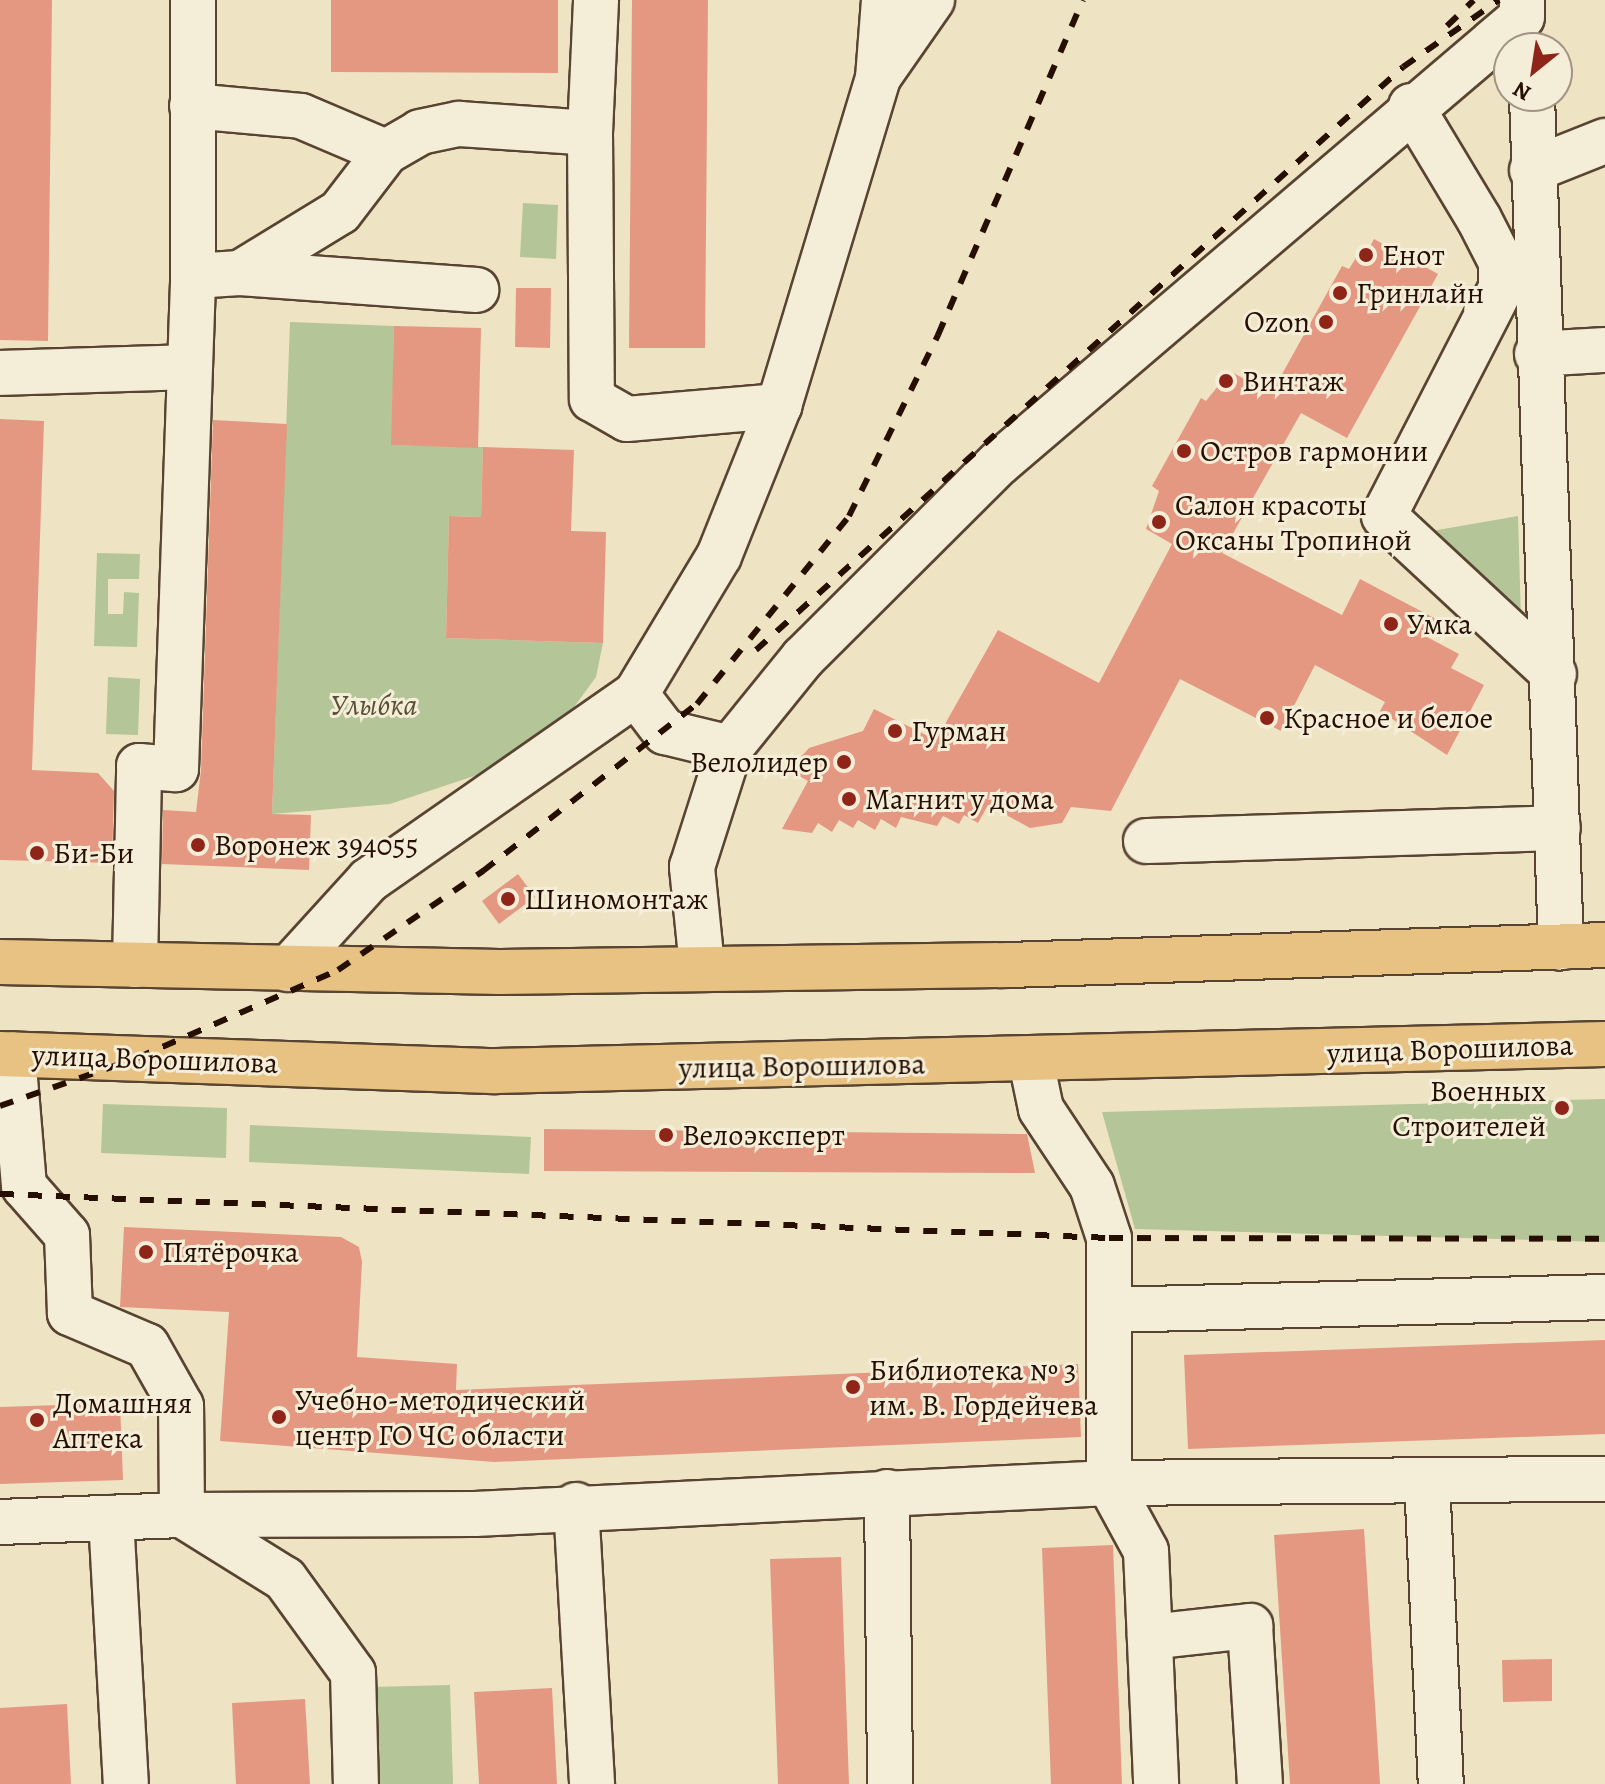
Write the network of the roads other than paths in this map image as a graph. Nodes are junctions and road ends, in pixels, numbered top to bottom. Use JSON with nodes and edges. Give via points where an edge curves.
{"nodes":[{"id":1,"x":193,"y":0,"type":"edge"},
{"id":2,"x":596,"y":0,"type":"edge"},
{"id":3,"x":884,"y":0,"type":"edge"},
{"id":4,"x":932,"y":0,"type":"edge"},
{"id":5,"x":1530,"y":16,"type":"edge"},
{"id":6,"x":878,"y":78,"type":"junction"},
{"id":7,"x":192,"y":106,"type":"junction"},
{"id":8,"x":1411,"y":106,"type":"junction"},
{"id":9,"x":1532,"y":112,"type":"edge"},
{"id":10,"x":590,"y":133,"type":"junction"},
{"id":11,"x":1605,"y":141,"type":"edge"},
{"id":12,"x":386,"y":152,"type":"junction"},
{"id":13,"x":1532,"y":170,"type":"junction"},
{"id":14,"x":240,"y":273,"type":"junction"},
{"id":15,"x":193,"y":276,"type":"junction"},
{"id":16,"x":476,"y":290,"type":"dead end"},
{"id":17,"x":1605,"y":350,"type":"edge"},
{"id":18,"x":1537,"y":354,"type":"junction"},
{"id":19,"x":186,"y":367,"type":"junction"},
{"id":20,"x":0,"y":373,"type":"edge"},
{"id":21,"x":779,"y":406,"type":"junction"},
{"id":22,"x":1554,"y":674,"type":"junction"},
{"id":23,"x":636,"y":694,"type":"junction"},
{"id":24,"x":730,"y":748,"type":"junction"},
{"id":25,"x":1558,"y":828,"type":"junction"},
{"id":26,"x":1146,"y":841,"type":"dead end"},
{"id":27,"x":1605,"y":945,"type":"edge"},
{"id":28,"x":1561,"y":948,"type":"junction"},
{"id":29,"x":0,"y":962,"type":"edge"},
{"id":30,"x":135,"y":965,"type":"junction"},
{"id":31,"x":702,"y":966,"type":"junction"},
{"id":32,"x":288,"y":969,"type":"junction"},
{"id":33,"x":1605,"y":1044,"type":"edge"},
{"id":34,"x":7,"y":1054,"type":"edge"},
{"id":35,"x":1031,"y":1061,"type":"junction"},
{"id":36,"x":1605,"y":1297,"type":"edge"},
{"id":37,"x":1110,"y":1310,"type":"junction"},
{"id":38,"x":1605,"y":1479,"type":"edge"},
{"id":39,"x":1427,"y":1480,"type":"junction"},
{"id":40,"x":1109,"y":1483,"type":"junction"},
{"id":41,"x":887,"y":1492,"type":"junction"},
{"id":42,"x":576,"y":1505,"type":"junction"},
{"id":43,"x":182,"y":1515,"type":"junction"},
{"id":44,"x":111,"y":1518,"type":"junction"},
{"id":45,"x":0,"y":1522,"type":"edge"},
{"id":46,"x":1150,"y":1637,"type":"junction"},
{"id":47,"x":126,"y":1784,"type":"edge"},
{"id":48,"x":356,"y":1784,"type":"edge"},
{"id":49,"x":592,"y":1784,"type":"edge"},
{"id":50,"x":890,"y":1784,"type":"edge"},
{"id":51,"x":1156,"y":1784,"type":"edge"},
{"id":52,"x":1260,"y":1784,"type":"edge"},
{"id":53,"x":1441,"y":1784,"type":"edge"}],
"edges":[{"from":1,"to":7,"type":"street"},
{"from":2,"to":10,"type":"street"},
{"from":3,"to":6,"type":"street"},
{"from":4,"to":6,"type":"street"},
{"from":5,"to":8,"type":"street"},
{"from":6,"to":21,"type":"street"},
{"from":7,"to":12,"type":"street","via":[[301,116]]},
{"from":7,"to":15,"type":"street"},
{"from":8,"to":22,"type":"street","via":[[1490,241],[1501,288],[1384,516]]},
{"from":8,"to":24,"type":"street","via":[[999,463],[803,658]]},
{"from":9,"to":13,"type":"street"},
{"from":10,"to":12,"type":"street","via":[[459,124],[420,132]]},
{"from":10,"to":21,"type":"street","via":[[592,399],[627,419]]},
{"from":11,"to":13,"type":"street"},
{"from":12,"to":14,"type":"street","via":[[340,212]]},
{"from":13,"to":18,"type":"street"},
{"from":14,"to":15,"type":"street"},
{"from":14,"to":16,"type":"street"},
{"from":15,"to":19,"type":"street"},
{"from":17,"to":18,"type":"street"},
{"from":18,"to":22,"type":"street"},
{"from":19,"to":20,"type":"street"},
{"from":19,"to":30,"type":"street","via":[[176,769],[139,766]]},
{"from":21,"to":23,"type":"street","via":[[719,556]]},
{"from":22,"to":25,"type":"street"},
{"from":23,"to":24,"type":"street","via":[[665,732]]},
{"from":23,"to":32,"type":"street","via":[[369,880]]},
{"from":24,"to":31,"type":"street","via":[[692,867]]},
{"from":25,"to":26,"type":"street"},
{"from":25,"to":28,"type":"street"},
{"from":27,"to":28,"type":"main road"},
{"from":28,"to":31,"type":"main road"},
{"from":29,"to":30,"type":"main road"},
{"from":30,"to":32,"type":"main road"},
{"from":31,"to":32,"type":"main road"},
{"from":33,"to":35,"type":"main road","name":"улица Ворошилова"},
{"from":34,"to":35,"type":"main road","name":"улица Ворошилова","via":[[496,1071]]},
{"from":34,"to":43,"type":"street","via":[[24,1186],[67,1235],[70,1313],[147,1346],[181,1406]]},
{"from":35,"to":37,"type":"street","via":[[1041,1109],[1092,1186],[1109,1238]]},
{"from":36,"to":37,"type":"street"},
{"from":37,"to":40,"type":"street"},
{"from":38,"to":39,"type":"street"},
{"from":39,"to":40,"type":"street"},
{"from":39,"to":53,"type":"street"},
{"from":40,"to":41,"type":"street"},
{"from":40,"to":46,"type":"street","via":[[1146,1551]]},
{"from":41,"to":42,"type":"street"},
{"from":41,"to":50,"type":"street"},
{"from":42,"to":43,"type":"street","via":[[475,1514]]},
{"from":42,"to":49,"type":"street"},
{"from":43,"to":44,"type":"street"},
{"from":43,"to":48,"type":"street","via":[[285,1579],[353,1673]]},
{"from":44,"to":45,"type":"street"},
{"from":44,"to":47,"type":"street"},
{"from":46,"to":51,"type":"street"},
{"from":46,"to":52,"type":"street","via":[[1250,1626]]}]}
